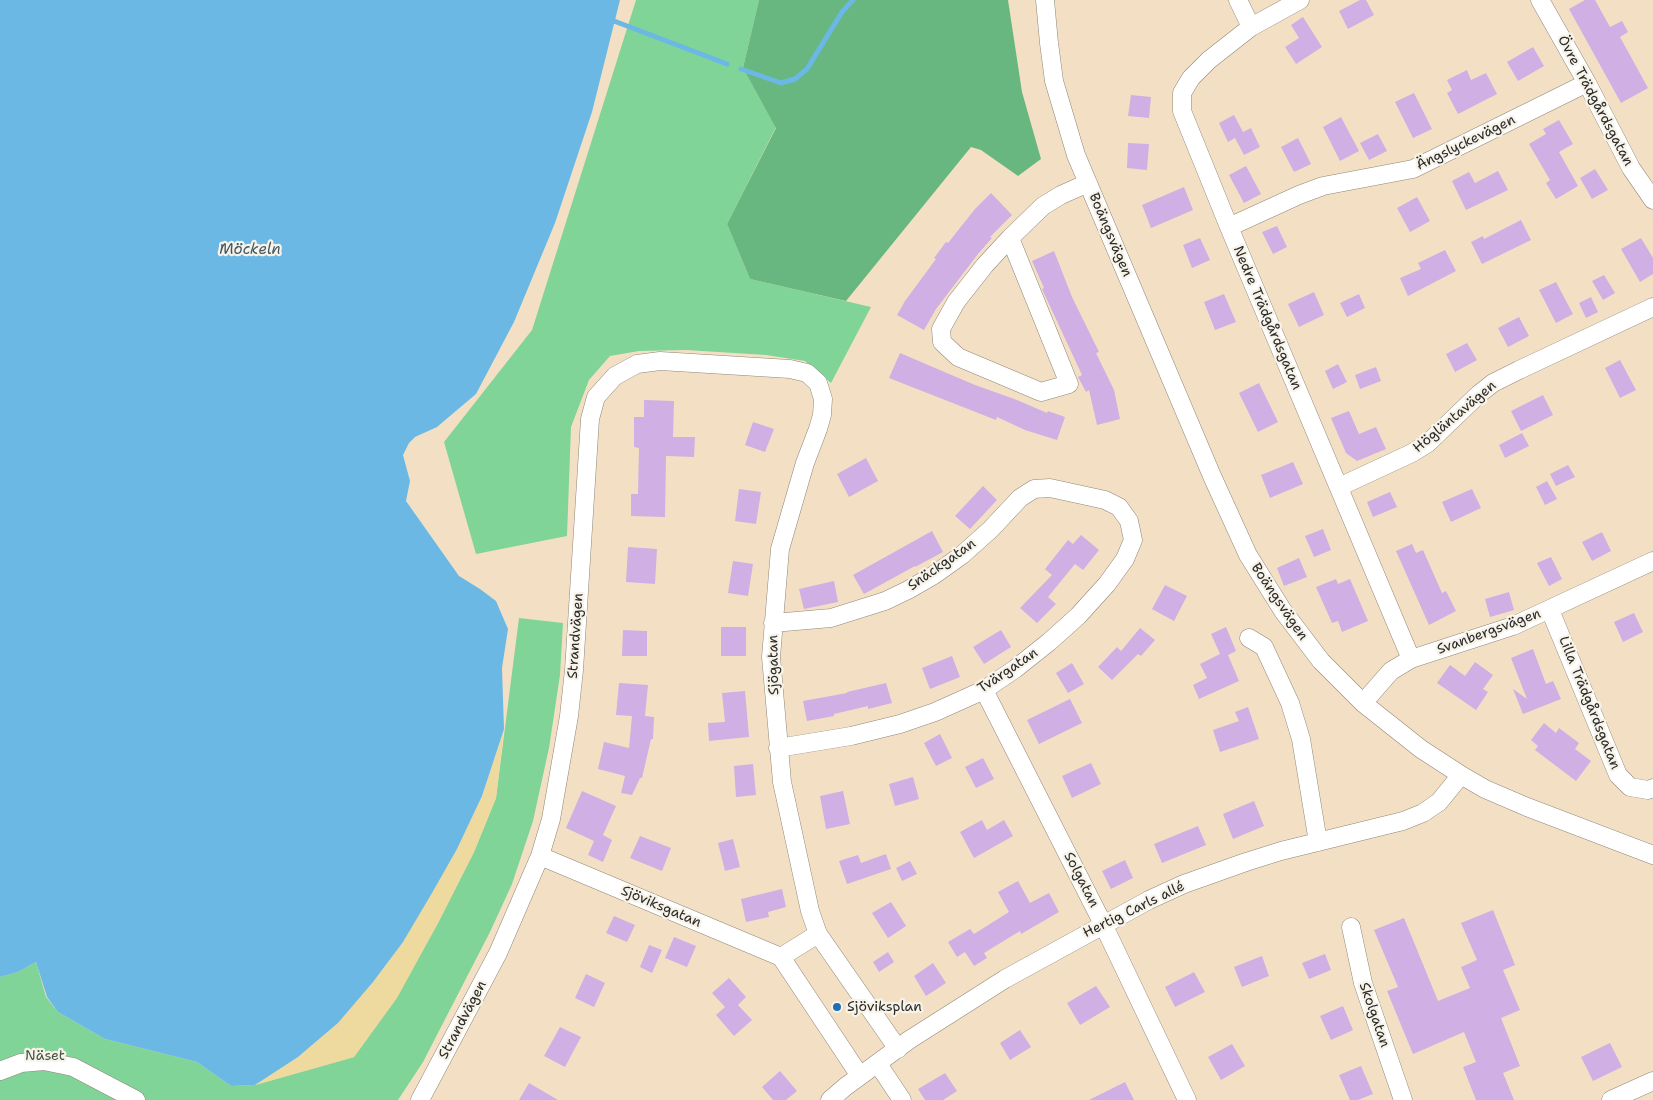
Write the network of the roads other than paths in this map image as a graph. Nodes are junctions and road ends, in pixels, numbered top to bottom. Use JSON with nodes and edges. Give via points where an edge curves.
{"nodes":[{"id":1,"x":1045,"y":0,"type":"edge"},
{"id":2,"x":1238,"y":0,"type":"edge"},
{"id":3,"x":1300,"y":0,"type":"edge"},
{"id":4,"x":1542,"y":1,"type":"edge"},
{"id":5,"x":1251,"y":28,"type":"junction"},
{"id":6,"x":1587,"y":83,"type":"junction"},
{"id":7,"x":1088,"y":183,"type":"junction"},
{"id":8,"x":1653,"y":200,"type":"edge"},
{"id":9,"x":1229,"y":227,"type":"junction"},
{"id":10,"x":1010,"y":238,"type":"junction"},
{"id":11,"x":1653,"y":307,"type":"edge"},
{"id":12,"x":824,"y":398,"type":"joint"},
{"id":13,"x":1339,"y":487,"type":"junction"},
{"id":14,"x":1095,"y":498,"type":"joint"},
{"id":15,"x":1653,"y":561,"type":"edge"},
{"id":16,"x":1550,"y":610,"type":"junction"},
{"id":17,"x":773,"y":623,"type":"junction"},
{"id":18,"x":1249,"y":638,"type":"dead end"},
{"id":19,"x":1411,"y":659,"type":"junction"},
{"id":20,"x":984,"y":690,"type":"junction"},
{"id":21,"x":1363,"y":703,"type":"junction"},
{"id":22,"x":778,"y":748,"type":"junction"},
{"id":23,"x":1461,"y":775,"type":"junction"},
{"id":24,"x":1645,"y":788,"type":"edge"},
{"id":25,"x":1318,"y":842,"type":"junction"},
{"id":26,"x":1653,"y":855,"type":"edge"},
{"id":27,"x":540,"y":856,"type":"junction"},
{"id":28,"x":1103,"y":924,"type":"junction"},
{"id":29,"x":1351,"y":927,"type":"dead end"},
{"id":30,"x":818,"y":934,"type":"junction"},
{"id":31,"x":782,"y":957,"type":"junction"},
{"id":32,"x":898,"y":1049,"type":"junction"},
{"id":33,"x":878,"y":1064,"type":"junction"},
{"id":34,"x":0,"y":1071,"type":"edge"},
{"id":35,"x":860,"y":1076,"type":"junction"},
{"id":36,"x":1653,"y":1081,"type":"edge"},
{"id":37,"x":136,"y":1100,"type":"edge"},
{"id":38,"x":420,"y":1100,"type":"edge"},
{"id":39,"x":830,"y":1100,"type":"edge"},
{"id":40,"x":902,"y":1100,"type":"edge"},
{"id":41,"x":1187,"y":1100,"type":"edge"},
{"id":42,"x":1404,"y":1100,"type":"edge"},
{"id":43,"x":1611,"y":1100,"type":"edge"}],
"edges":[{"from":1,"to":7,"type":"street","name":"Boängsvägen","via":[[1054,81],[1076,155]]},
{"from":2,"to":5,"type":"street"},
{"from":3,"to":5,"type":"street","name":"Nedre Trädgårdsgatan"},
{"from":4,"to":6,"type":"street","name":"Övre Trädgårdsgatan"},
{"from":5,"to":9,"type":"street","name":"Nedre Trädgårdsgatan","via":[[1209,60],[1191,78],[1182,93],[1182,111]]},
{"from":6,"to":8,"type":"street","name":"Övre Trädgårdsgatan","via":[[1631,168]]},
{"from":6,"to":9,"type":"street","name":"Ängslyckevägen","via":[[1413,169],[1324,186]]},
{"from":7,"to":10,"type":"street","name":"Boängsvägen","via":[[1043,206]]},
{"from":7,"to":21,"type":"street","name":"Boängsvägen","via":[[1248,554],[1301,637]]},
{"from":9,"to":13,"type":"street","name":"Nedre Trädgårdsgatan"},
{"from":10,"to":10,"type":"street","name":"Boängsvägen","via":[[956,302],[941,329],[942,342],[958,357],[1041,392],[1070,384]]},
{"from":11,"to":13,"type":"street","name":"Högläntavägen","via":[[1493,384],[1428,443]]},
{"from":12,"to":17,"type":"street","name":"Sjögatan","via":[[818,430],[780,549]]},
{"from":12,"to":27,"type":"street","name":"Strandvägen","via":[[818,383],[807,373],[790,369],[660,361],[637,364],[615,376],[596,397],[590,419],[569,716],[551,819]]},
{"from":13,"to":19,"type":"street","name":"Nedre Trädgårdsgatan"},
{"from":14,"to":17,"type":"street","name":"Snäckgatan","via":[[1050,488],[1034,489],[1020,498],[962,555],[908,590],[831,618]]},
{"from":14,"to":20,"type":"street","name":"Tvärgatan","via":[[1119,507],[1129,521],[1133,540],[1125,559],[1078,616],[1015,669]]},
{"from":15,"to":16,"type":"street","name":"Svanbergsvägen"},
{"from":16,"to":19,"type":"street","name":"Svanbergsvägen","via":[[1513,626]]},
{"from":16,"to":24,"type":"street","name":"Lilla Trädgårdsgatan","via":[[1618,775],[1630,787]]},
{"from":17,"to":22,"type":"street","name":"Sjögatan"},
{"from":18,"to":25,"type":"street","via":[[1264,647],[1290,703],[1302,739]]},
{"from":19,"to":21,"type":"street","name":"Svanbergsvägen","via":[[1391,671]]},
{"from":20,"to":22,"type":"street","name":"Tvärgatan","via":[[900,724]]},
{"from":20,"to":28,"type":"street","name":"Solgatan"},
{"from":21,"to":23,"type":"street","name":"Boängsvägen","via":[[1421,749]]},
{"from":22,"to":30,"type":"street","name":"Sjögatan","via":[[782,782]]},
{"from":23,"to":25,"type":"street","name":"Hertig Carls allé","via":[[1439,802],[1423,813]]},
{"from":23,"to":26,"type":"street","name":"Boängsvägen","via":[[1527,807]]},
{"from":25,"to":28,"type":"street","name":"Hertig Carls allé","via":[[1184,884]]},
{"from":27,"to":31,"type":"street","name":"Sjöviksgatan"},
{"from":27,"to":38,"type":"street","name":"Strandvägen","via":[[498,953]]},
{"from":28,"to":32,"type":"street","name":"Hertig Carls allé","via":[[1005,978]]},
{"from":28,"to":41,"type":"street","name":"Solgatan"},
{"from":29,"to":42,"type":"street","name":"Skolgatan","via":[[1363,983]]},
{"from":30,"to":31,"type":"street"},
{"from":30,"to":32,"type":"street"},
{"from":31,"to":35,"type":"street"},
{"from":32,"to":33,"type":"street","name":"Hertig Carls allé"},
{"from":33,"to":35,"type":"street","name":"Hertig Carls allé"},
{"from":33,"to":40,"type":"street"},
{"from":34,"to":37,"type":"street","via":[[22,1063],[44,1061],[73,1067]]},
{"from":35,"to":39,"type":"street","name":"Hertig Carls allé"},
{"from":36,"to":43,"type":"street"}]}
